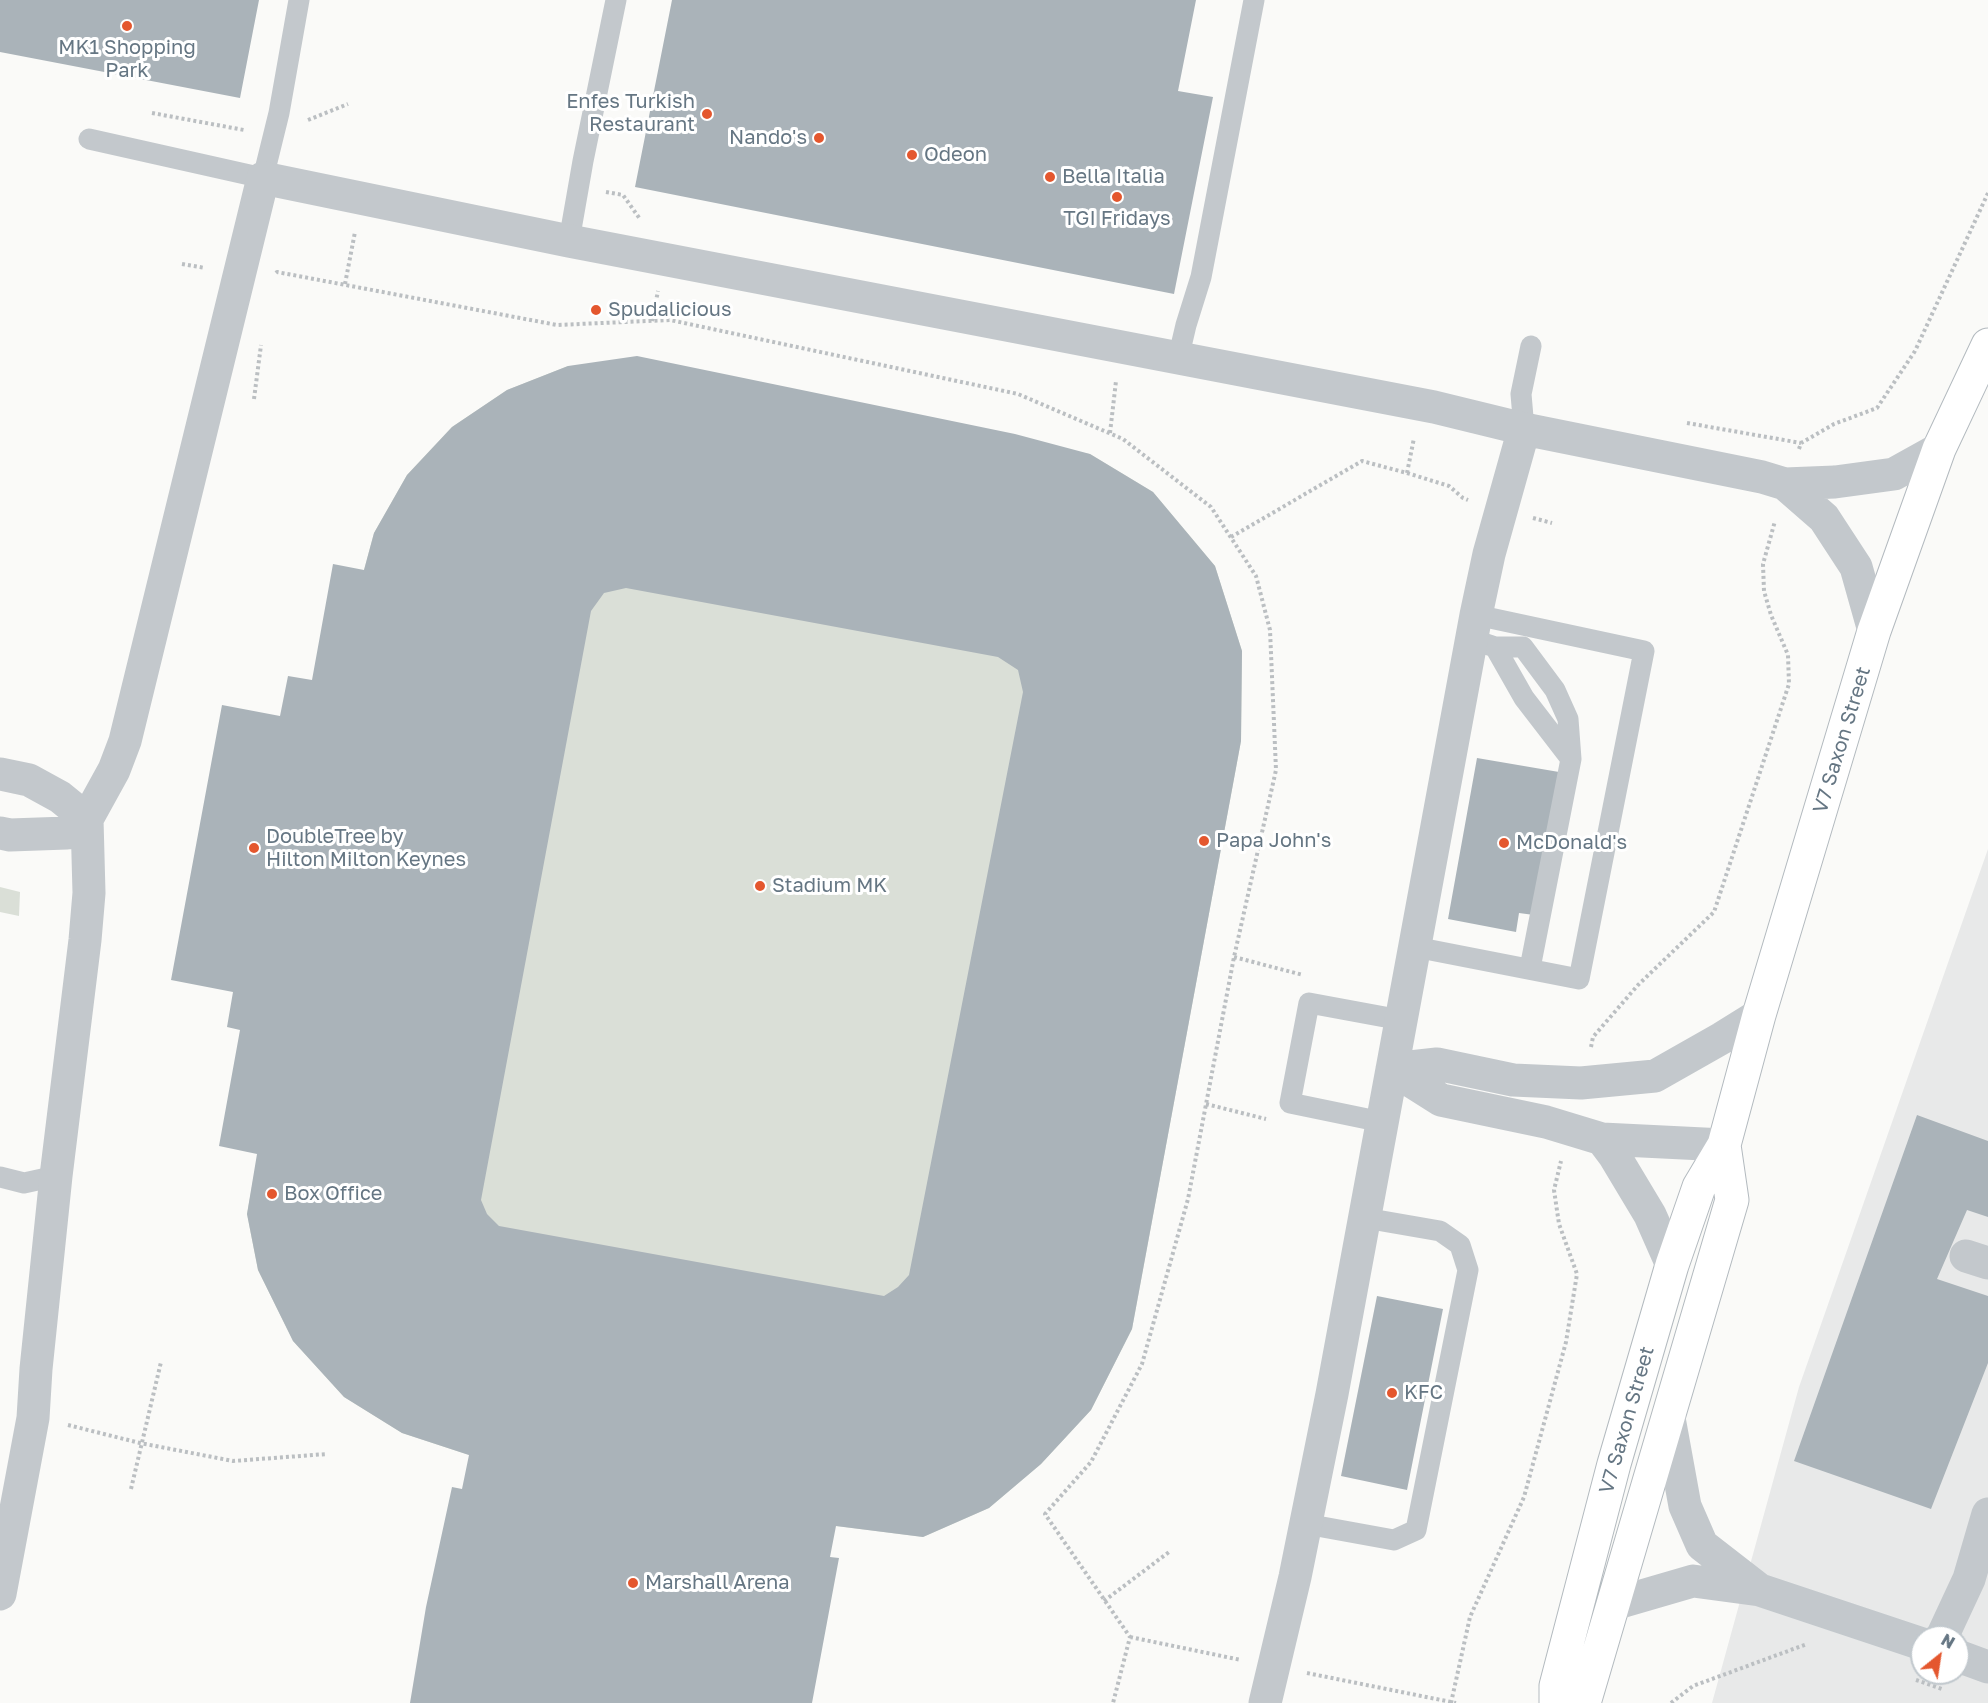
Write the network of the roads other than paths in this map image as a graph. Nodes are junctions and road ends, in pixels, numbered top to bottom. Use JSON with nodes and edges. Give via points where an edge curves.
{"nodes":[{"id":1,"x":299,"y":0,"type":"edge"},
{"id":2,"x":616,"y":0,"type":"edge"},
{"id":3,"x":1254,"y":0,"type":"edge"},
{"id":4,"x":89,"y":139,"type":"dead end"},
{"id":5,"x":263,"y":178,"type":"junction"},
{"id":6,"x":569,"y":241,"type":"junction"},
{"id":7,"x":1988,"y":345,"type":"edge"},
{"id":8,"x":1531,"y":346,"type":"dead end"},
{"id":9,"x":1178,"y":359,"type":"junction"},
{"id":10,"x":1524,"y":429,"type":"junction"},
{"id":11,"x":1939,"y":449,"type":"junction"},
{"id":12,"x":1785,"y":484,"type":"junction"},
{"id":13,"x":1874,"y":632,"type":"junction"},
{"id":14,"x":1480,"y":634,"type":"junction"},
{"id":15,"x":1571,"y":759,"type":"junction"},
{"id":16,"x":0,"y":774,"type":"edge"},
{"id":17,"x":87,"y":819,"type":"junction"},
{"id":18,"x":0,"y":833,"type":"edge"},
{"id":19,"x":1415,"y":947,"type":"junction"},
{"id":20,"x":1530,"y":968,"type":"junction"},
{"id":21,"x":1760,"y":1014,"type":"junction"},
{"id":22,"x":1401,"y":1020,"type":"junction"},
{"id":23,"x":1392,"y":1069,"type":"junction"},
{"id":24,"x":1382,"y":1122,"type":"junction"},
{"id":25,"x":1602,"y":1139,"type":"junction"},
{"id":26,"x":1724,"y":1145,"type":"junction"},
{"id":27,"x":56,"y":1176,"type":"junction"},
{"id":28,"x":0,"y":1177,"type":"edge"},
{"id":29,"x":1365,"y":1218,"type":"junction"},
{"id":30,"x":1672,"y":1265,"type":"junction"},
{"id":31,"x":1669,"y":1418,"type":"junction"},
{"id":32,"x":1988,"y":1514,"type":"edge"},
{"id":33,"x":1306,"y":1524,"type":"junction"},
{"id":34,"x":1,"y":1579,"type":"edge"},
{"id":35,"x":1760,"y":1590,"type":"junction"},
{"id":36,"x":1614,"y":1604,"type":"junction"},
{"id":37,"x":1948,"y":1625,"type":"edge"},
{"id":38,"x":1910,"y":1640,"type":"edge"},
{"id":39,"x":1970,"y":1660,"type":"edge"},
{"id":40,"x":1988,"y":1666,"type":"edge"},
{"id":41,"x":1571,"y":1698,"type":"edge"},
{"id":42,"x":1265,"y":1703,"type":"edge"}],
"edges":[{"from":1,"to":5,"type":"lane"},
{"from":2,"to":6,"type":"lane"},
{"from":3,"to":9,"type":"lane","via":[[1201,277]]},
{"from":4,"to":5,"type":"lane"},
{"from":5,"to":6,"type":"street"},
{"from":5,"to":17,"type":"street","via":[[125,741]]},
{"from":6,"to":9,"type":"street"},
{"from":7,"to":11,"type":"main road","name":"V7 Saxon Street"},
{"from":8,"to":10,"type":"lane","via":[[1521,394]]},
{"from":9,"to":10,"type":"street"},
{"from":10,"to":12,"type":"street"},
{"from":10,"to":14,"type":"street","via":[[1489,554]]},
{"from":11,"to":12,"type":"street","via":[[1894,474]]},
{"from":11,"to":13,"type":"main road","name":"V7 Saxon Street"},
{"from":12,"to":13,"type":"street","via":[[1824,518],[1856,567]]},
{"from":13,"to":21,"type":"main road","name":"V7 Saxon Street"},
{"from":14,"to":15,"type":"lane"},
{"from":14,"to":15,"type":"lane","via":[[1523,647],[1556,690],[1568,719]]},
{"from":14,"to":19,"type":"street"},
{"from":14,"to":20,"type":"lane","via":[[1644,651],[1579,979]]},
{"from":15,"to":20,"type":"lane"},
{"from":16,"to":17,"type":"street","via":[[29,780],[60,797]]},
{"from":17,"to":18,"type":"street","via":[[68,833]]},
{"from":17,"to":27,"type":"street","via":[[89,893],[85,940]]},
{"from":19,"to":20,"type":"lane"},
{"from":19,"to":22,"type":"street"},
{"from":21,"to":23,"type":"street","via":[[1654,1076],[1581,1083],[1513,1080],[1437,1064]]},
{"from":21,"to":26,"type":"main road","name":"V7 Saxon Street"},
{"from":22,"to":23,"type":"street"},
{"from":22,"to":24,"type":"lane","via":[[1309,1004],[1290,1103]]},
{"from":23,"to":24,"type":"street"},
{"from":23,"to":25,"type":"street","via":[[1441,1100]]},
{"from":24,"to":29,"type":"street"},
{"from":25,"to":26,"type":"street"},
{"from":25,"to":30,"type":"street","via":[[1650,1215]]},
{"from":26,"to":30,"type":"main road","name":"V7 Saxon Street","via":[[1699,1187]]},
{"from":26,"to":31,"type":"main road","name":"V7 Saxon Street","via":[[1732,1200]]},
{"from":27,"to":28,"type":"lane","via":[[24,1183]]},
{"from":27,"to":34,"type":"street","via":[[33,1418]]},
{"from":29,"to":33,"type":"street"},
{"from":29,"to":33,"type":"lane","via":[[1440,1231],[1460,1245],[1468,1270],[1416,1530],[1394,1540]]},
{"from":30,"to":41,"type":"main road","name":"V7 Saxon Street","via":[[1614,1464]]},
{"from":31,"to":35,"type":"street","via":[[1685,1506],[1702,1545]]},
{"from":31,"to":36,"type":"main road","name":"V7 Saxon Street"},
{"from":32,"to":37,"type":"street","via":[[1969,1579]]},
{"from":33,"to":42,"type":"street"},
{"from":35,"to":36,"type":"street","via":[[1693,1581]]},
{"from":35,"to":38,"type":"street"},
{"from":36,"to":41,"type":"main road","name":"V7 Saxon Street"},
{"from":39,"to":40,"type":"street"}]}
